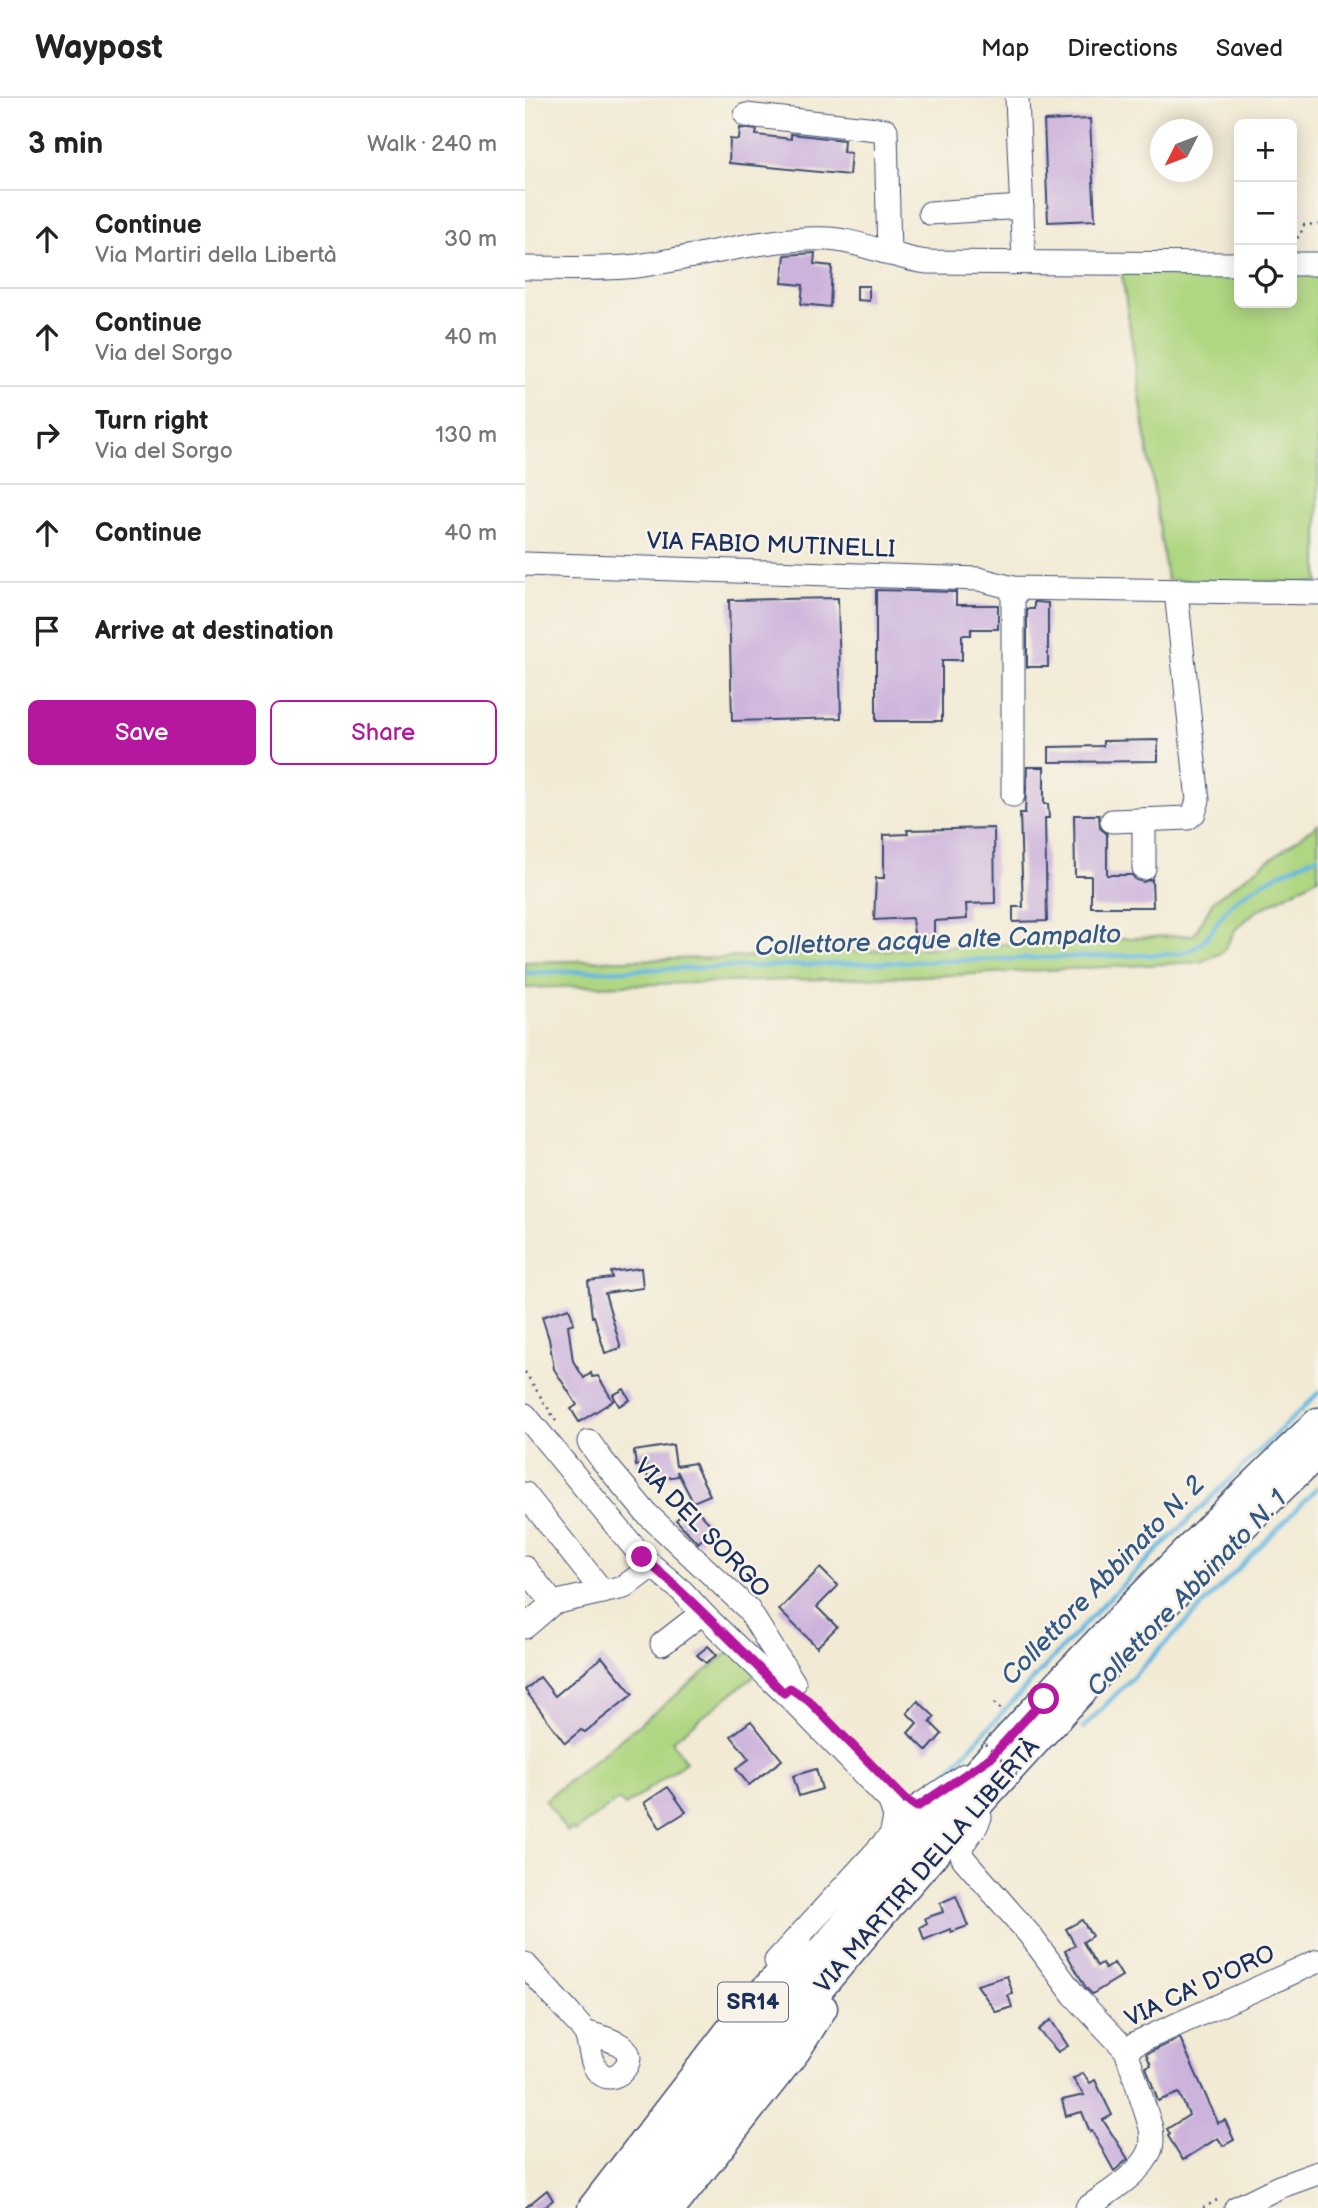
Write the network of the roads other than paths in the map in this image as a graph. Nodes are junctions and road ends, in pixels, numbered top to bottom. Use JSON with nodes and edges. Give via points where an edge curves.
{"nodes":[{"id":1,"x":1017,"y":98,"type":"edge"},
{"id":2,"x":746,"y":115,"type":"dead end"},
{"id":3,"x":1022,"y":207,"type":"junction"},
{"id":4,"x":930,"y":213,"type":"dead end"},
{"id":5,"x":889,"y":254,"type":"junction"},
{"id":6,"x":1024,"y":261,"type":"junction"},
{"id":7,"x":1234,"y":264,"type":"edge"},
{"id":8,"x":1297,"y":264,"type":"edge"},
{"id":9,"x":1318,"y":264,"type":"edge"},
{"id":10,"x":525,"y":268,"type":"edge"},
{"id":11,"x":525,"y":564,"type":"edge"},
{"id":12,"x":1013,"y":588,"type":"junction"},
{"id":13,"x":1176,"y":591,"type":"junction"},
{"id":14,"x":1318,"y":593,"type":"edge"},
{"id":15,"x":1013,"y":795,"type":"dead end"},
{"id":16,"x":1144,"y":820,"type":"junction"},
{"id":17,"x":1112,"y":821,"type":"dead end"},
{"id":18,"x":1144,"y":868,"type":"dead end"},
{"id":19,"x":525,"y":1415,"type":"edge"},
{"id":20,"x":1318,"y":1422,"type":"edge"},
{"id":21,"x":589,"y":1442,"type":"dead end"},
{"id":22,"x":1318,"y":1453,"type":"edge"},
{"id":23,"x":525,"y":1494,"type":"edge"},
{"id":24,"x":652,"y":1566,"type":"junction"},
{"id":25,"x":525,"y":1568,"type":"edge"},
{"id":26,"x":603,"y":1592,"type":"junction"},
{"id":27,"x":554,"y":1603,"type":"junction"},
{"id":28,"x":702,"y":1613,"type":"junction"},
{"id":29,"x":525,"y":1627,"type":"edge"},
{"id":30,"x":662,"y":1644,"type":"dead end"},
{"id":31,"x":787,"y":1690,"type":"junction"},
{"id":32,"x":991,"y":1791,"type":"junction"},
{"id":33,"x":927,"y":1812,"type":"junction"},
{"id":34,"x":891,"y":1836,"type":"junction"},
{"id":35,"x":903,"y":1890,"type":"junction"},
{"id":36,"x":1318,"y":1961,"type":"edge"},
{"id":37,"x":525,"y":1964,"type":"edge"},
{"id":38,"x":585,"y":2032,"type":"dead end"},
{"id":39,"x":1126,"y":2050,"type":"junction"},
{"id":40,"x":704,"y":2063,"type":"junction"},
{"id":41,"x":1318,"y":2173,"type":"edge"},
{"id":42,"x":592,"y":2208,"type":"edge"},
{"id":43,"x":619,"y":2208,"type":"edge"},
{"id":44,"x":646,"y":2208,"type":"edge"},
{"id":45,"x":672,"y":2208,"type":"edge"},
{"id":46,"x":1087,"y":2208,"type":"edge"},
{"id":47,"x":1236,"y":2208,"type":"edge"}],
"edges":[{"from":1,"to":3,"type":"street"},
{"from":2,"to":5,"type":"street","via":[[885,130]]},
{"from":3,"to":4,"type":"street"},
{"from":3,"to":6,"type":"street"},
{"from":5,"to":6,"type":"street","via":[[927,262]]},
{"from":5,"to":10,"type":"street","via":[[848,242],[815,239],[738,246],[635,266]]},
{"from":6,"to":7,"type":"street"},
{"from":8,"to":9,"type":"street"},
{"from":11,"to":12,"type":"street","name":"VIA FABIO MUTINELLI","via":[[979,579]]},
{"from":12,"to":13,"type":"street","name":"VIA FABIO MUTINELLI"},
{"from":12,"to":15,"type":"street"},
{"from":13,"to":14,"type":"street","name":"VIA FABIO MUTINELLI"},
{"from":13,"to":16,"type":"street","via":[[1198,800],[1188,818]]},
{"from":16,"to":17,"type":"street"},
{"from":16,"to":18,"type":"street"},
{"from":19,"to":24,"type":"street","name":"VIA DEL SORGO"},
{"from":20,"to":33,"type":"main road","name":"VIA MARTIRI DELLA LIBERTÀ","number":"SR14"},
{"from":21,"to":31,"type":"street","name":"VIA DEL SORGO","via":[[646,1513],[748,1609],[794,1683]]},
{"from":22,"to":32,"type":"main road","name":"VIA MARTIRI DELLA LIBERTÀ","number":"SR14","via":[[1165,1605]]},
{"from":23,"to":26,"type":"street"},
{"from":24,"to":26,"type":"street","via":[[624,1587]]},
{"from":24,"to":28,"type":"street","name":"VIA DEL SORGO"},
{"from":25,"to":27,"type":"street"},
{"from":26,"to":27,"type":"street"},
{"from":27,"to":29,"type":"street"},
{"from":28,"to":30,"type":"street"},
{"from":28,"to":31,"type":"street","name":"VIA DEL SORGO"},
{"from":31,"to":33,"type":"street","name":"VIA DEL SORGO","via":[[809,1701],[905,1799]]},
{"from":31,"to":34,"type":"street","name":"VIA DEL SORGO","via":[[890,1801],[895,1817]]},
{"from":32,"to":35,"type":"main road","name":"VIA MARTIRI DELLA LIBERTÀ","number":"SR14"},
{"from":32,"to":39,"type":"street","via":[[977,1826],[960,1848],[963,1858]]},
{"from":33,"to":34,"type":"street"},
{"from":33,"to":40,"type":"main road","number":"SR14","via":[[755,1999]]},
{"from":33,"to":43,"type":"main road","name":"VIA MARTIRI DELLA LIBERTÀ","number":"SR14","via":[[850,1918]]},
{"from":34,"to":40,"type":"street","via":[[737,2002]]},
{"from":35,"to":44,"type":"main road","name":"VIA MARTIRI DELLA LIBERTÀ","number":"SR14"},
{"from":35,"to":45,"type":"main road","number":"SR14","via":[[796,2050]]},
{"from":36,"to":39,"type":"street","name":"VIA CA' D'ORO"},
{"from":37,"to":38,"type":"street"},
{"from":39,"to":46,"type":"street","name":"VIA CA' D'ORO","via":[[1151,2128],[1150,2151],[1130,2176]]},
{"from":40,"to":42,"type":"main road","number":"SR14"},
{"from":41,"to":47,"type":"street"}]}
